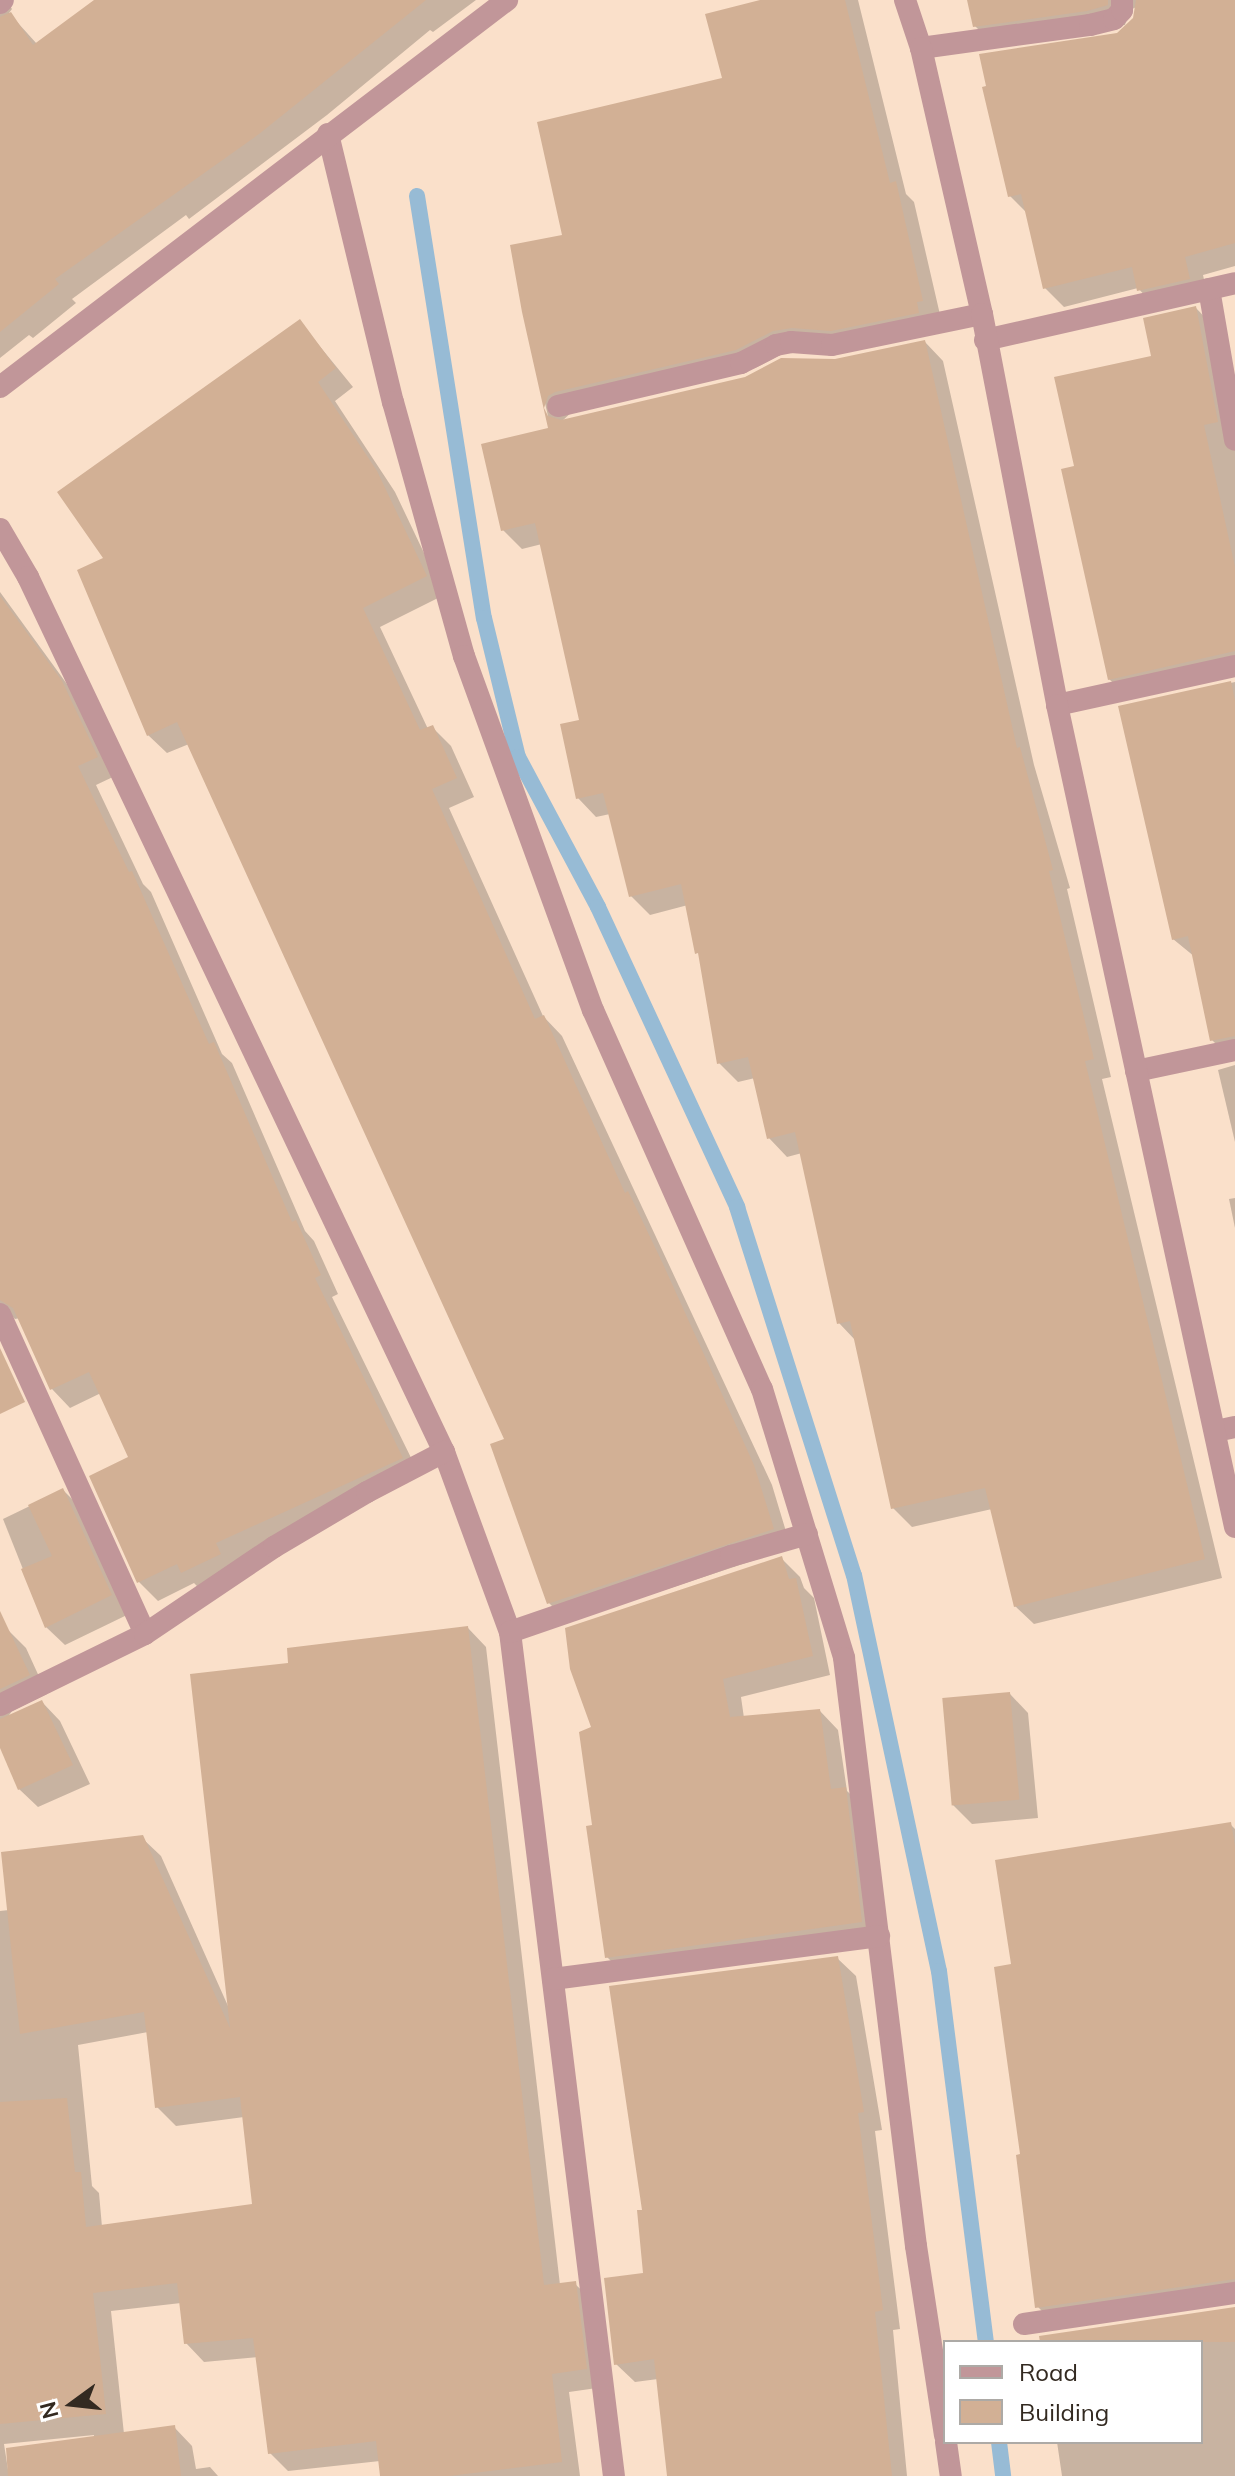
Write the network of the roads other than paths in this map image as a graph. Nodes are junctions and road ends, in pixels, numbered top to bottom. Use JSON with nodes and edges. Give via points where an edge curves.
{"nodes":[{"id":1,"x":507,"y":0,"type":"edge"},
{"id":2,"x":905,"y":0,"type":"edge"},
{"id":3,"x":1122,"y":0,"type":"edge"},
{"id":4,"x":921,"y":48,"type":"junction"},
{"id":5,"x":328,"y":134,"type":"junction"},
{"id":6,"x":1235,"y":283,"type":"edge"},
{"id":7,"x":1209,"y":289,"type":"junction"},
{"id":8,"x":982,"y":314,"type":"junction"},
{"id":9,"x":985,"y":340,"type":"junction"},
{"id":10,"x":0,"y":387,"type":"edge"},
{"id":11,"x":558,"y":406,"type":"dead end"},
{"id":12,"x":1235,"y":440,"type":"edge"},
{"id":13,"x":0,"y":529,"type":"edge"},
{"id":14,"x":1235,"y":666,"type":"edge"},
{"id":15,"x":1057,"y":705,"type":"junction"},
{"id":16,"x":1235,"y":1050,"type":"edge"},
{"id":17,"x":1136,"y":1071,"type":"junction"},
{"id":18,"x":0,"y":1314,"type":"edge"},
{"id":19,"x":1225,"y":1429,"type":"edge"},
{"id":20,"x":444,"y":1452,"type":"junction"},
{"id":21,"x":1235,"y":1527,"type":"edge"},
{"id":22,"x":807,"y":1534,"type":"junction"},
{"id":23,"x":510,"y":1632,"type":"junction"},
{"id":24,"x":145,"y":1634,"type":"junction"},
{"id":25,"x":0,"y":1705,"type":"edge"},
{"id":26,"x":879,"y":1936,"type":"junction"},
{"id":27,"x":553,"y":1979,"type":"junction"},
{"id":28,"x":1235,"y":2293,"type":"edge"},
{"id":29,"x":1024,"y":2324,"type":"dead end"},
{"id":30,"x":943,"y":2422,"type":"edge"},
{"id":31,"x":946,"y":2444,"type":"edge"},
{"id":32,"x":614,"y":2476,"type":"edge"},
{"id":33,"x":951,"y":2476,"type":"edge"}],
"edges":[{"from":1,"to":5,"type":"street"},
{"from":2,"to":4,"type":"street"},
{"from":3,"to":4,"type":"street","via":[[1114,19],[1090,25]]},
{"from":4,"to":8,"type":"street"},
{"from":5,"to":10,"type":"street"},
{"from":5,"to":22,"type":"street","via":[[393,402],[464,656],[593,1010],[762,1389]]},
{"from":6,"to":7,"type":"street"},
{"from":7,"to":9,"type":"street"},
{"from":7,"to":12,"type":"street"},
{"from":8,"to":9,"type":"street"},
{"from":8,"to":11,"type":"street","via":[[832,345],[776,345],[741,363]]},
{"from":9,"to":15,"type":"street"},
{"from":13,"to":20,"type":"street"},
{"from":14,"to":15,"type":"street"},
{"from":15,"to":17,"type":"street"},
{"from":16,"to":17,"type":"street"},
{"from":17,"to":19,"type":"street"},
{"from":18,"to":24,"type":"street"},
{"from":19,"to":21,"type":"street"},
{"from":20,"to":23,"type":"street"},
{"from":20,"to":24,"type":"street","via":[[274,1547]]},
{"from":22,"to":23,"type":"street"},
{"from":22,"to":26,"type":"street","via":[[844,1658]]},
{"from":23,"to":27,"type":"street"},
{"from":24,"to":25,"type":"street"},
{"from":26,"to":27,"type":"street"},
{"from":26,"to":30,"type":"street"},
{"from":27,"to":32,"type":"street"},
{"from":28,"to":29,"type":"street"},
{"from":31,"to":33,"type":"street"}]}
